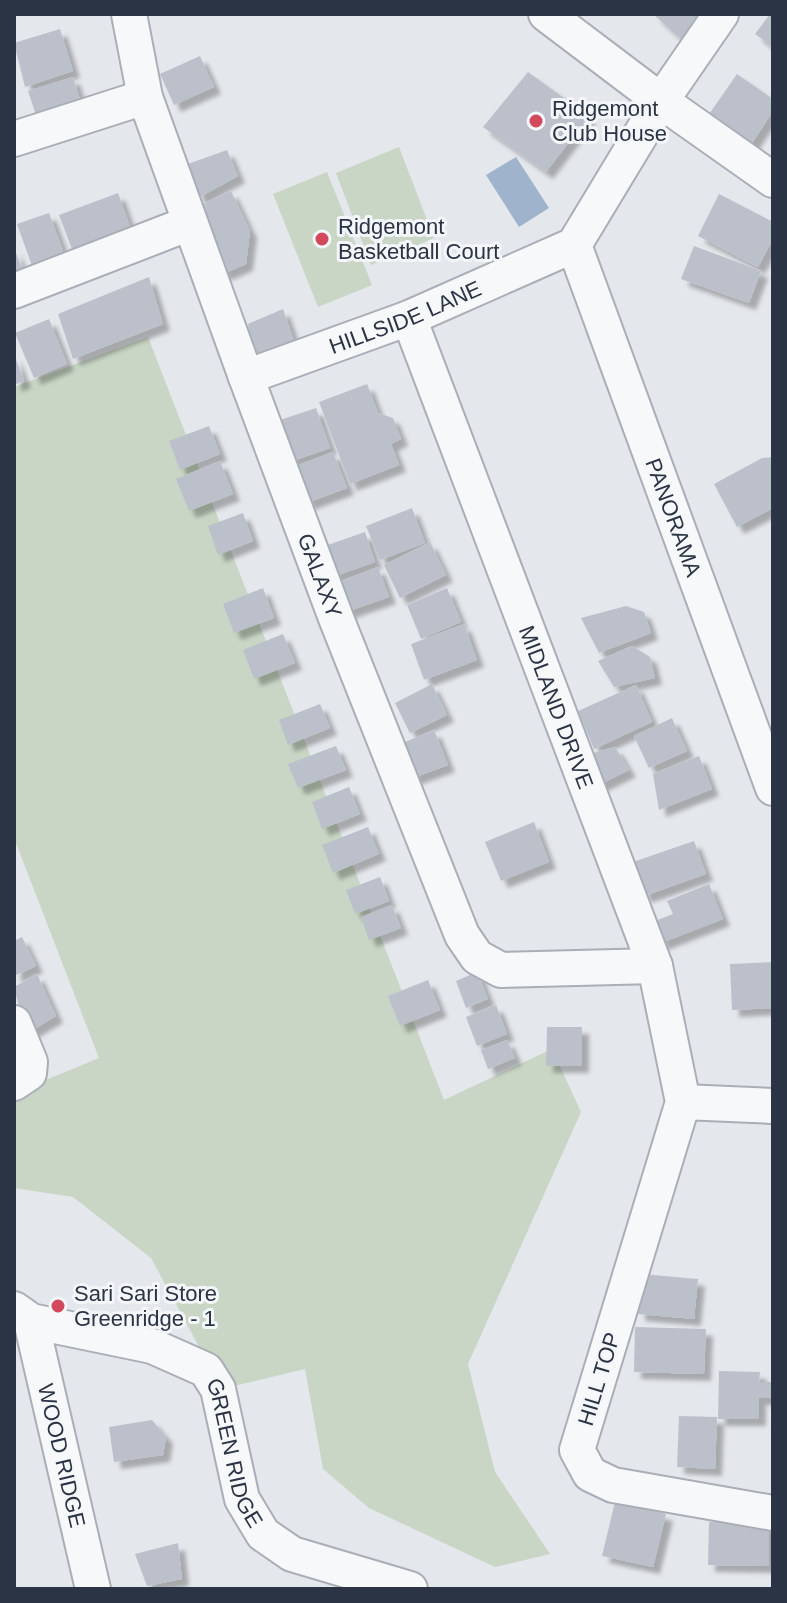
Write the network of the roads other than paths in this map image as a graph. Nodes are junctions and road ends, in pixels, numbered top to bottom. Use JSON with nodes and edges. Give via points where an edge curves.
{"nodes":[{"id":1,"x":129,"y":14,"type":"edge"},
{"id":2,"x":546,"y":14,"type":"edge"},
{"id":3,"x":721,"y":14,"type":"edge"},
{"id":4,"x":145,"y":97,"type":"junction"},
{"id":5,"x":661,"y":101,"type":"junction"},
{"id":6,"x":14,"y":139,"type":"edge"},
{"id":7,"x":773,"y":180,"type":"edge"},
{"id":8,"x":190,"y":223,"type":"junction"},
{"id":9,"x":574,"y":245,"type":"junction"},
{"id":10,"x":14,"y":291,"type":"edge"},
{"id":11,"x":409,"y":318,"type":"junction"},
{"id":12,"x":246,"y":377,"type":"junction"},
{"id":13,"x":773,"y":788,"type":"edge"},
{"id":14,"x":655,"y":966,"type":"junction"},
{"id":15,"x":14,"y":1023,"type":"edge"},
{"id":16,"x":22,"y":1072,"type":"edge"},
{"id":17,"x":683,"y":1102,"type":"junction"},
{"id":18,"x":773,"y":1106,"type":"edge"},
{"id":19,"x":22,"y":1315,"type":"edge"},
{"id":20,"x":773,"y":1513,"type":"edge"},
{"id":21,"x":93,"y":1589,"type":"edge"},
{"id":22,"x":410,"y":1589,"type":"edge"}],
"edges":[{"from":1,"to":4,"type":"street","name":"GALAXY"},
{"from":2,"to":5,"type":"street"},
{"from":3,"to":5,"type":"street"},
{"from":4,"to":6,"type":"street"},
{"from":4,"to":8,"type":"street","name":"GALAXY"},
{"from":5,"to":7,"type":"street"},
{"from":5,"to":9,"type":"street"},
{"from":8,"to":10,"type":"street"},
{"from":8,"to":12,"type":"street","name":"GALAXY"},
{"from":9,"to":11,"type":"street","name":"HILLSIDE LANE"},
{"from":9,"to":13,"type":"street","name":"PANORAMA"},
{"from":11,"to":12,"type":"street","name":"HILLSIDE LANE"},
{"from":11,"to":14,"type":"street","name":"MIDLAND DRIVE"},
{"from":12,"to":14,"type":"street","name":"GALAXY","via":[[462,935],[477,957],[501,970]]},
{"from":14,"to":17,"type":"street","name":"MIDLAND DRIVE"},
{"from":15,"to":16,"type":"street"},
{"from":17,"to":18,"type":"street"},
{"from":17,"to":20,"type":"street","name":"HILL TOP","via":[[577,1450],[590,1474],[613,1485]]},
{"from":19,"to":21,"type":"street","name":"WOOD RIDGE"},
{"from":19,"to":22,"type":"street","name":"GREEN RIDGE","via":[[152,1346],[206,1370],[218,1389],[242,1499],[263,1534],[292,1554]]}]}
